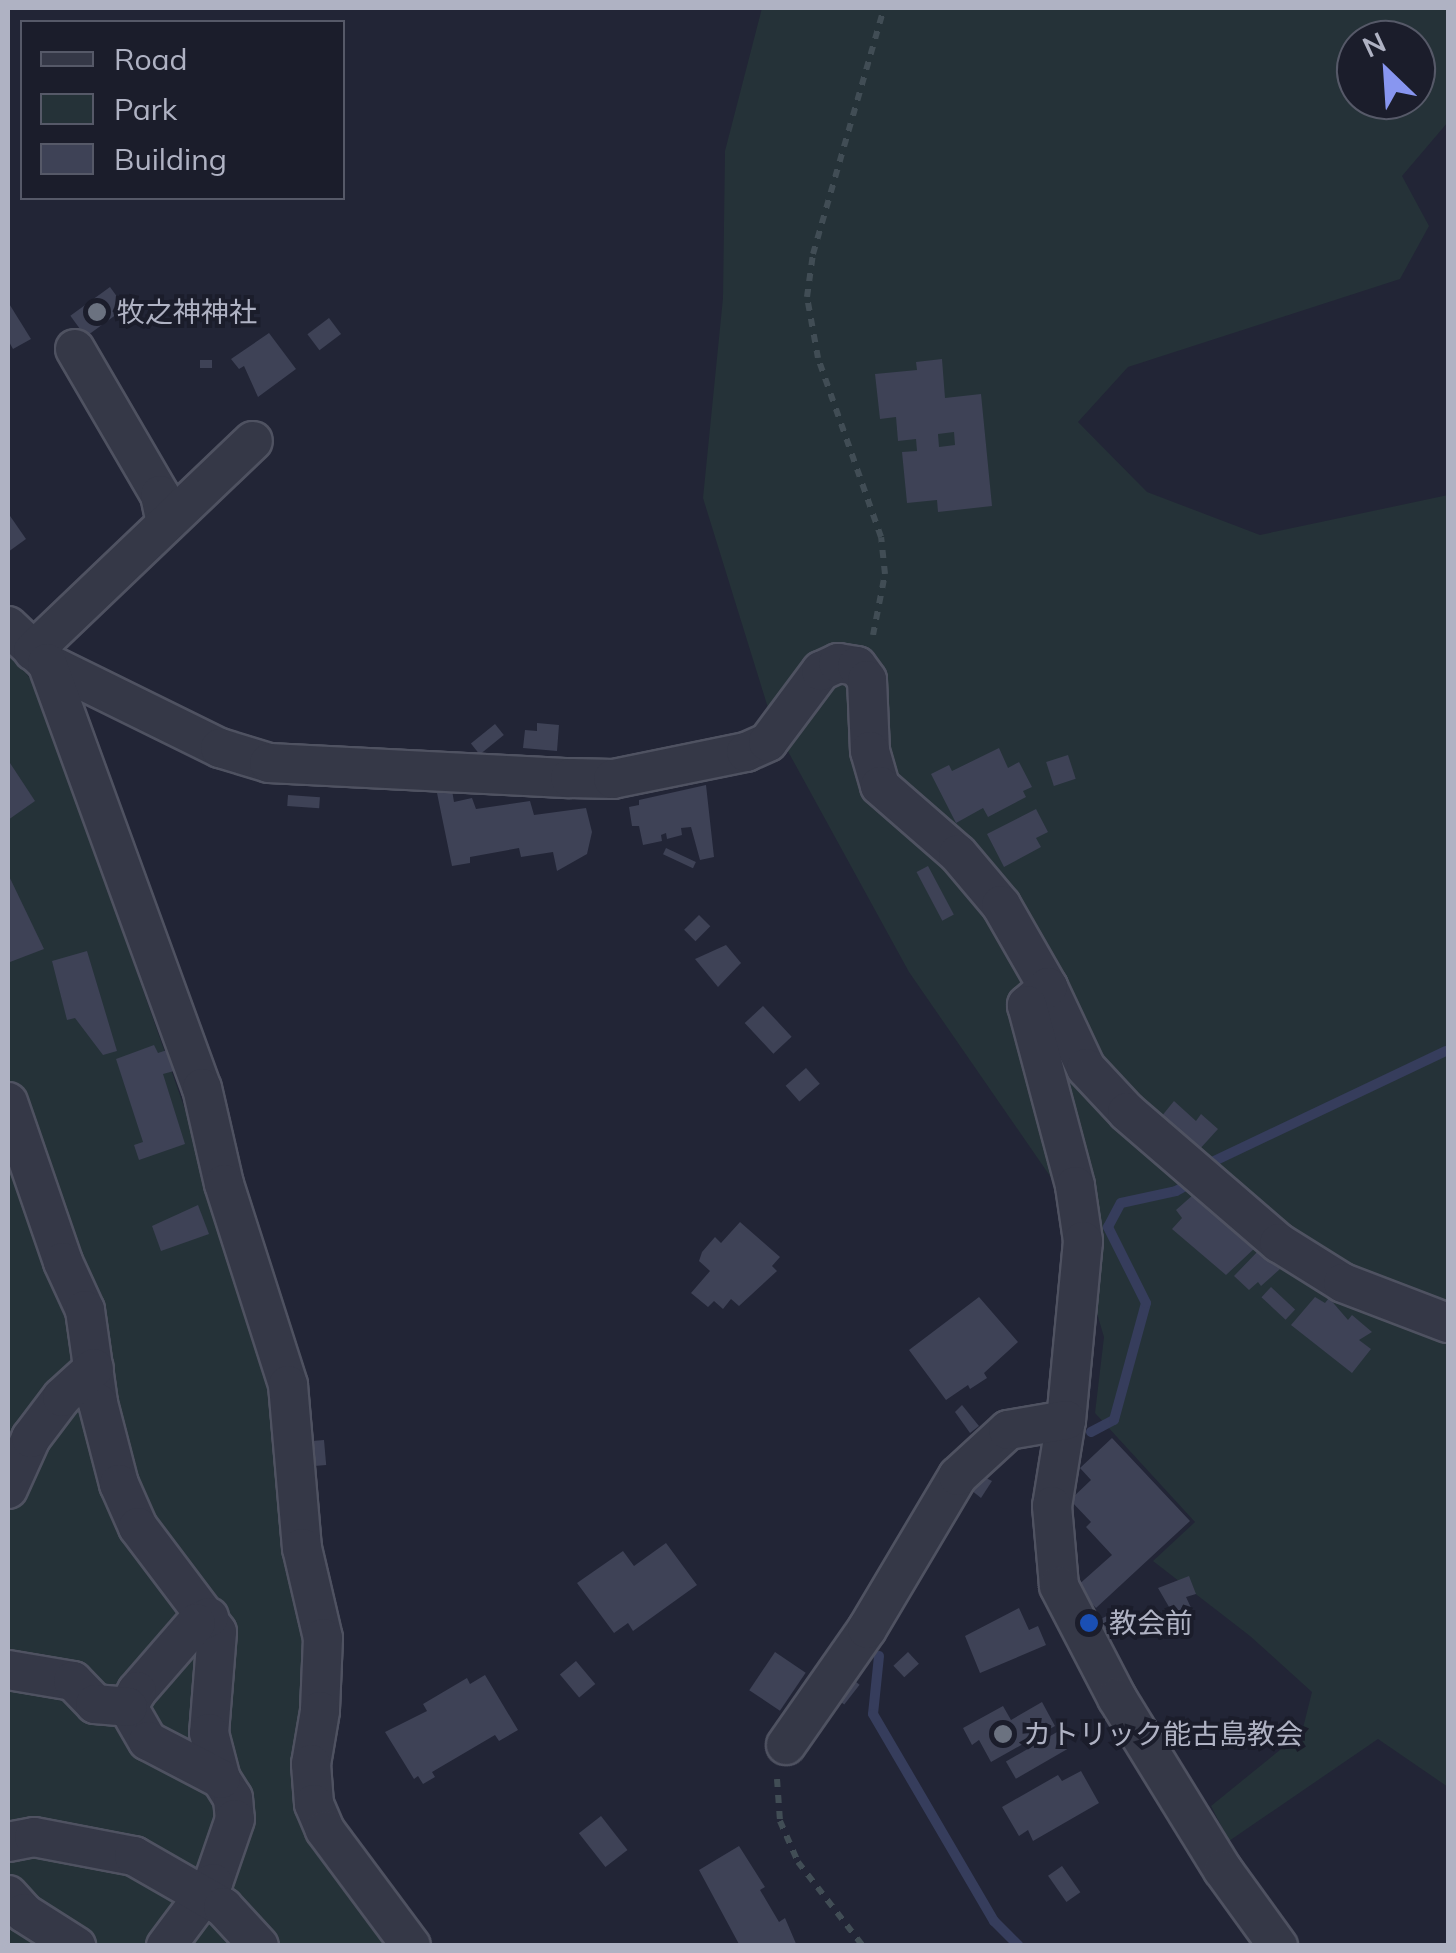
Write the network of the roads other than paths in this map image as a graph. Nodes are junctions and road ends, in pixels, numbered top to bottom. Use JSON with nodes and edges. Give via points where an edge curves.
{"nodes":[{"id":1,"x":76,"y":349,"type":"dead end"},
{"id":2,"x":252,"y":441,"type":"dead end"},
{"id":3,"x":166,"y":523,"type":"junction"},
{"id":4,"x":78,"y":607,"type":"junction"},
{"id":5,"x":29,"y":647,"type":"edge"},
{"id":6,"x":82,"y":680,"type":"junction"},
{"id":7,"x":1048,"y":986,"type":"junction"},
{"id":8,"x":8,"y":1102,"type":"edge"},
{"id":9,"x":1448,"y":1324,"type":"edge"},
{"id":10,"x":94,"y":1368,"type":"junction"},
{"id":11,"x":1066,"y":1420,"type":"junction"},
{"id":12,"x":8,"y":1488,"type":"edge"},
{"id":13,"x":209,"y":1617,"type":"junction"},
{"id":14,"x":8,"y":1670,"type":"edge"},
{"id":15,"x":128,"y":1707,"type":"junction"},
{"id":16,"x":786,"y":1746,"type":"road end"},
{"id":17,"x":221,"y":1779,"type":"junction"},
{"id":18,"x":8,"y":1842,"type":"edge"},
{"id":19,"x":8,"y":1895,"type":"edge"},
{"id":20,"x":191,"y":1927,"type":"edge"},
{"id":21,"x":76,"y":1946,"type":"edge"},
{"id":22,"x":260,"y":1946,"type":"edge"},
{"id":23,"x":410,"y":1946,"type":"edge"},
{"id":24,"x":1278,"y":1946,"type":"edge"}],
"edges":[{"from":1,"to":3,"type":"street","via":[[160,495]]},
{"from":2,"to":3,"type":"street"},
{"from":3,"to":4,"type":"street"},
{"from":4,"to":5,"type":"street"},
{"from":4,"to":6,"type":"street"},
{"from":5,"to":6,"type":"street"},
{"from":5,"to":23,"type":"street","via":[[202,1088],[224,1184],[288,1385],[302,1548],[322,1638],[314,1804],[325,1830]]},
{"from":6,"to":7,"type":"street","via":[[220,748],[269,764],[614,779],[768,742],[820,671],[838,662],[857,666],[867,680],[870,751],[880,786],[958,854],[1001,905]]},
{"from":7,"to":9,"type":"street","via":[[1086,1068],[1279,1243],[1343,1283]]},
{"from":7,"to":11,"type":"street","via":[[1028,1005],[1075,1186],[1082,1241]]},
{"from":8,"to":10,"type":"street","via":[[80,1299]]},
{"from":10,"to":12,"type":"street","via":[[31,1438]]},
{"from":10,"to":13,"type":"street","via":[[107,1448],[138,1527]]},
{"from":11,"to":16,"type":"street","via":[[1008,1430],[958,1476],[867,1629]]},
{"from":11,"to":24,"type":"street","via":[[1052,1506],[1058,1586],[1117,1698]]},
{"from":13,"to":15,"type":"street"},
{"from":13,"to":17,"type":"street","via":[[218,1659],[209,1734]]},
{"from":14,"to":15,"type":"street","via":[[73,1681],[96,1704]]},
{"from":15,"to":17,"type":"street","via":[[148,1741]]},
{"from":17,"to":20,"type":"street","via":[[234,1798],[236,1819]]},
{"from":18,"to":20,"type":"street","via":[[34,1837],[134,1856]]},
{"from":19,"to":21,"type":"street"},
{"from":20,"to":22,"type":"street","via":[[223,1908]]}]}
